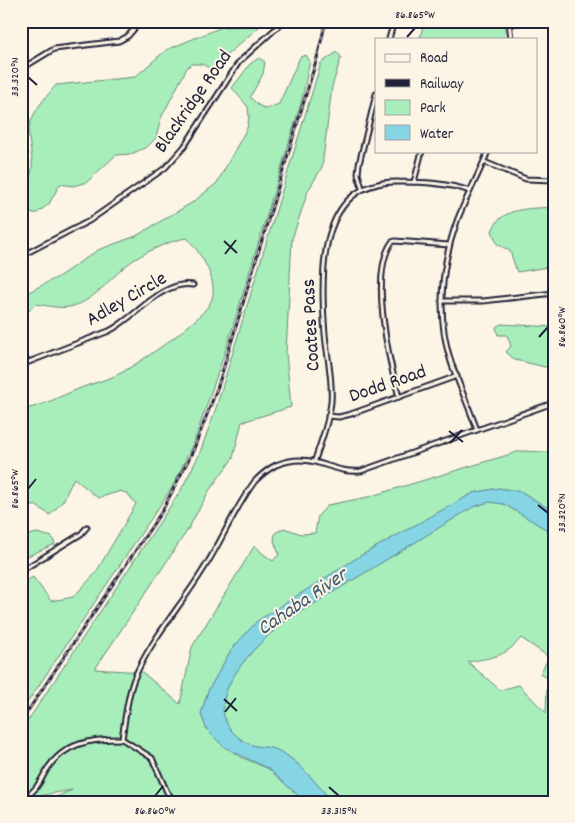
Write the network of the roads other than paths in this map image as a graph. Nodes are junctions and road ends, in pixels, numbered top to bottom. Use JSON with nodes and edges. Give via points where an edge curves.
{"nodes":[{"id":1,"x":141,"y":21,"type":"edge"},
{"id":2,"x":284,"y":21,"type":"edge"},
{"id":3,"x":394,"y":21,"type":"edge"},
{"id":4,"x":534,"y":21,"type":"edge"},
{"id":5,"x":509,"y":23,"type":"edge"},
{"id":6,"x":389,"y":38,"type":"edge"},
{"id":7,"x":511,"y":38,"type":"edge"},
{"id":8,"x":21,"y":69,"type":"edge"},
{"id":9,"x":375,"y":98,"type":"edge"},
{"id":10,"x":422,"y":152,"type":"edge"},
{"id":11,"x":488,"y":152,"type":"edge"},
{"id":12,"x":484,"y":162,"type":"junction"},
{"id":13,"x":554,"y":180,"type":"edge"},
{"id":14,"x":414,"y":182,"type":"junction"},
{"id":15,"x":362,"y":188,"type":"junction"},
{"id":16,"x":470,"y":191,"type":"junction"},
{"id":17,"x":450,"y":245,"type":"junction"},
{"id":18,"x":21,"y":256,"type":"edge"},
{"id":19,"x":192,"y":285,"type":"dead end"},
{"id":20,"x":554,"y":293,"type":"edge"},
{"id":21,"x":442,"y":301,"type":"junction"},
{"id":22,"x":21,"y":365,"type":"edge"},
{"id":23,"x":457,"y":376,"type":"junction"},
{"id":24,"x":399,"y":397,"type":"junction"},
{"id":25,"x":553,"y":403,"type":"edge"},
{"id":26,"x":328,"y":416,"type":"junction"},
{"id":27,"x":477,"y":430,"type":"junction"},
{"id":28,"x":315,"y":460,"type":"junction"},
{"id":29,"x":87,"y":527,"type":"dead end"},
{"id":30,"x":21,"y":571,"type":"edge"},
{"id":31,"x":122,"y":739,"type":"junction"},
{"id":32,"x":21,"y":800,"type":"edge"},
{"id":33,"x":175,"y":802,"type":"edge"}],
"edges":[{"from":1,"to":8,"type":"street","via":[[119,41],[54,49]]},
{"from":2,"to":18,"type":"street","name":"Blackridge Road","via":[[239,62],[184,148],[165,168],[88,221]]},
{"from":3,"to":6,"type":"street"},
{"from":4,"to":5,"type":"street"},
{"from":5,"to":7,"type":"street"},
{"from":9,"to":15,"type":"street","via":[[358,174]]},
{"from":10,"to":14,"type":"street"},
{"from":11,"to":12,"type":"street"},
{"from":12,"to":13,"type":"street","via":[[518,176]]},
{"from":12,"to":16,"type":"street"},
{"from":14,"to":15,"type":"street","name":"Coates Pass","via":[[380,182]]},
{"from":14,"to":16,"type":"street","name":"Coates Pass"},
{"from":15,"to":26,"type":"street","name":"Coates Pass","via":[[348,198],[336,216],[324,269],[324,316],[331,384]]},
{"from":16,"to":17,"type":"street"},
{"from":17,"to":21,"type":"street","via":[[443,276]]},
{"from":17,"to":24,"type":"street","via":[[395,241],[388,250],[382,283],[383,312]]},
{"from":19,"to":22,"type":"street","name":"Adley Circle","via":[[159,294],[109,331]]},
{"from":20,"to":21,"type":"street","via":[[483,301]]},
{"from":21,"to":23,"type":"street","via":[[448,350]]},
{"from":23,"to":24,"type":"street","name":"Dodd Road"},
{"from":23,"to":27,"type":"street"},
{"from":24,"to":26,"type":"street","name":"Dodd Road","via":[[339,417]]},
{"from":25,"to":27,"type":"street"},
{"from":26,"to":28,"type":"street","name":"Coates Pass"},
{"from":27,"to":28,"type":"street","via":[[361,472],[343,470]]},
{"from":28,"to":31,"type":"street","via":[[294,460],[275,466],[262,474],[243,500],[204,569],[142,662],[133,682]]},
{"from":29,"to":30,"type":"street"},
{"from":31,"to":32,"type":"street","via":[[83,741],[70,747],[48,769],[34,792]]},
{"from":31,"to":33,"type":"street","via":[[152,758]]}]}
